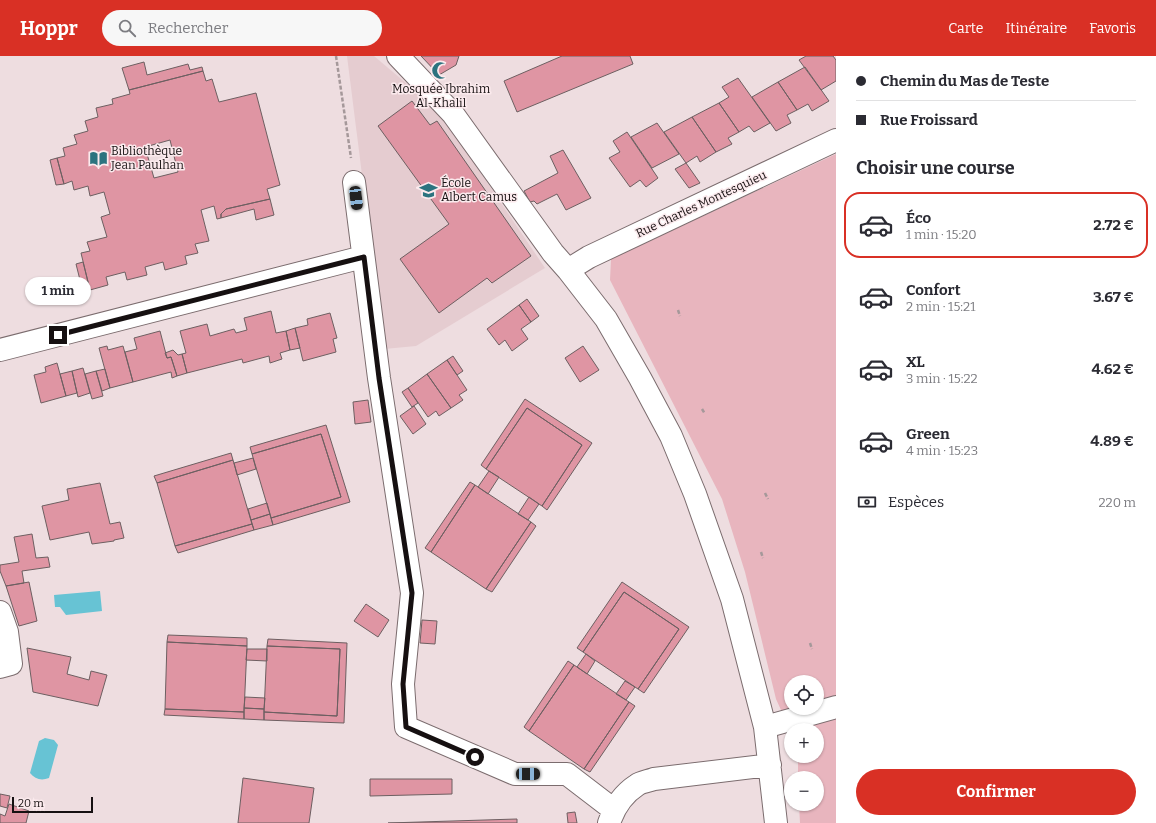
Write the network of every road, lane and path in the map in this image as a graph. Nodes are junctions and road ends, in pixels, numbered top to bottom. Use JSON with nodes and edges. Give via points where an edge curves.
{"nodes":[{"id":1,"x":336,"y":56,"type":"edge"},
{"id":2,"x":398,"y":56,"type":"edge"},
{"id":3,"x":836,"y":140,"type":"edge"},
{"id":4,"x":354,"y":182,"type":"joint"},
{"id":5,"x":364,"y":257,"type":"junction"},
{"id":6,"x":568,"y":270,"type":"junction"},
{"id":7,"x":678,"y":310,"type":"dead end"},
{"id":8,"x":680,"y":316,"type":"dead end"},
{"id":9,"x":0,"y":350,"type":"edge"},
{"id":10,"x":702,"y":409,"type":"dead end"},
{"id":11,"x":705,"y":414,"type":"dead end"},
{"id":12,"x":765,"y":493,"type":"dead end"},
{"id":13,"x":768,"y":499,"type":"dead end"},
{"id":14,"x":761,"y":552,"type":"dead end"},
{"id":15,"x":763,"y":558,"type":"dead end"},
{"id":16,"x":0,"y":612,"type":"edge"},
{"id":17,"x":810,"y":643,"type":"dead end"},
{"id":18,"x":812,"y":649,"type":"dead end"},
{"id":19,"x":0,"y":667,"type":"edge"},
{"id":20,"x":836,"y":707,"type":"edge"},
{"id":21,"x":765,"y":727,"type":"junction"},
{"id":22,"x":770,"y":765,"type":"junction"},
{"id":23,"x":611,"y":817,"type":"edge"},
{"id":24,"x":776,"y":823,"type":"edge"}],
"edges":[{"from":1,"to":4,"type":"path"},
{"from":2,"to":6,"type":"street","via":[[453,114],[553,254]]},
{"from":3,"to":6,"type":"street","name":"Rue Charles Montesquieu","via":[[589,257]]},
{"from":4,"to":5,"type":"street"},
{"from":5,"to":9,"type":"street"},
{"from":5,"to":23,"type":"street","via":[[379,378],[412,593],[403,684],[406,727],[515,774],[567,774]]},
{"from":6,"to":21,"type":"street","via":[[606,320],[671,436],[695,494],[732,599]]},
{"from":7,"to":8,"type":"path"},
{"from":10,"to":11,"type":"path"},
{"from":12,"to":13,"type":"path"},
{"from":14,"to":15,"type":"path"},
{"from":16,"to":19,"type":"street","via":[[7,632],[11,664]]},
{"from":17,"to":18,"type":"path"},
{"from":20,"to":21,"type":"street"},
{"from":21,"to":22,"type":"street"},
{"from":22,"to":23,"type":"street","via":[[654,779],[637,785],[623,798]]},
{"from":22,"to":24,"type":"street"}]}
